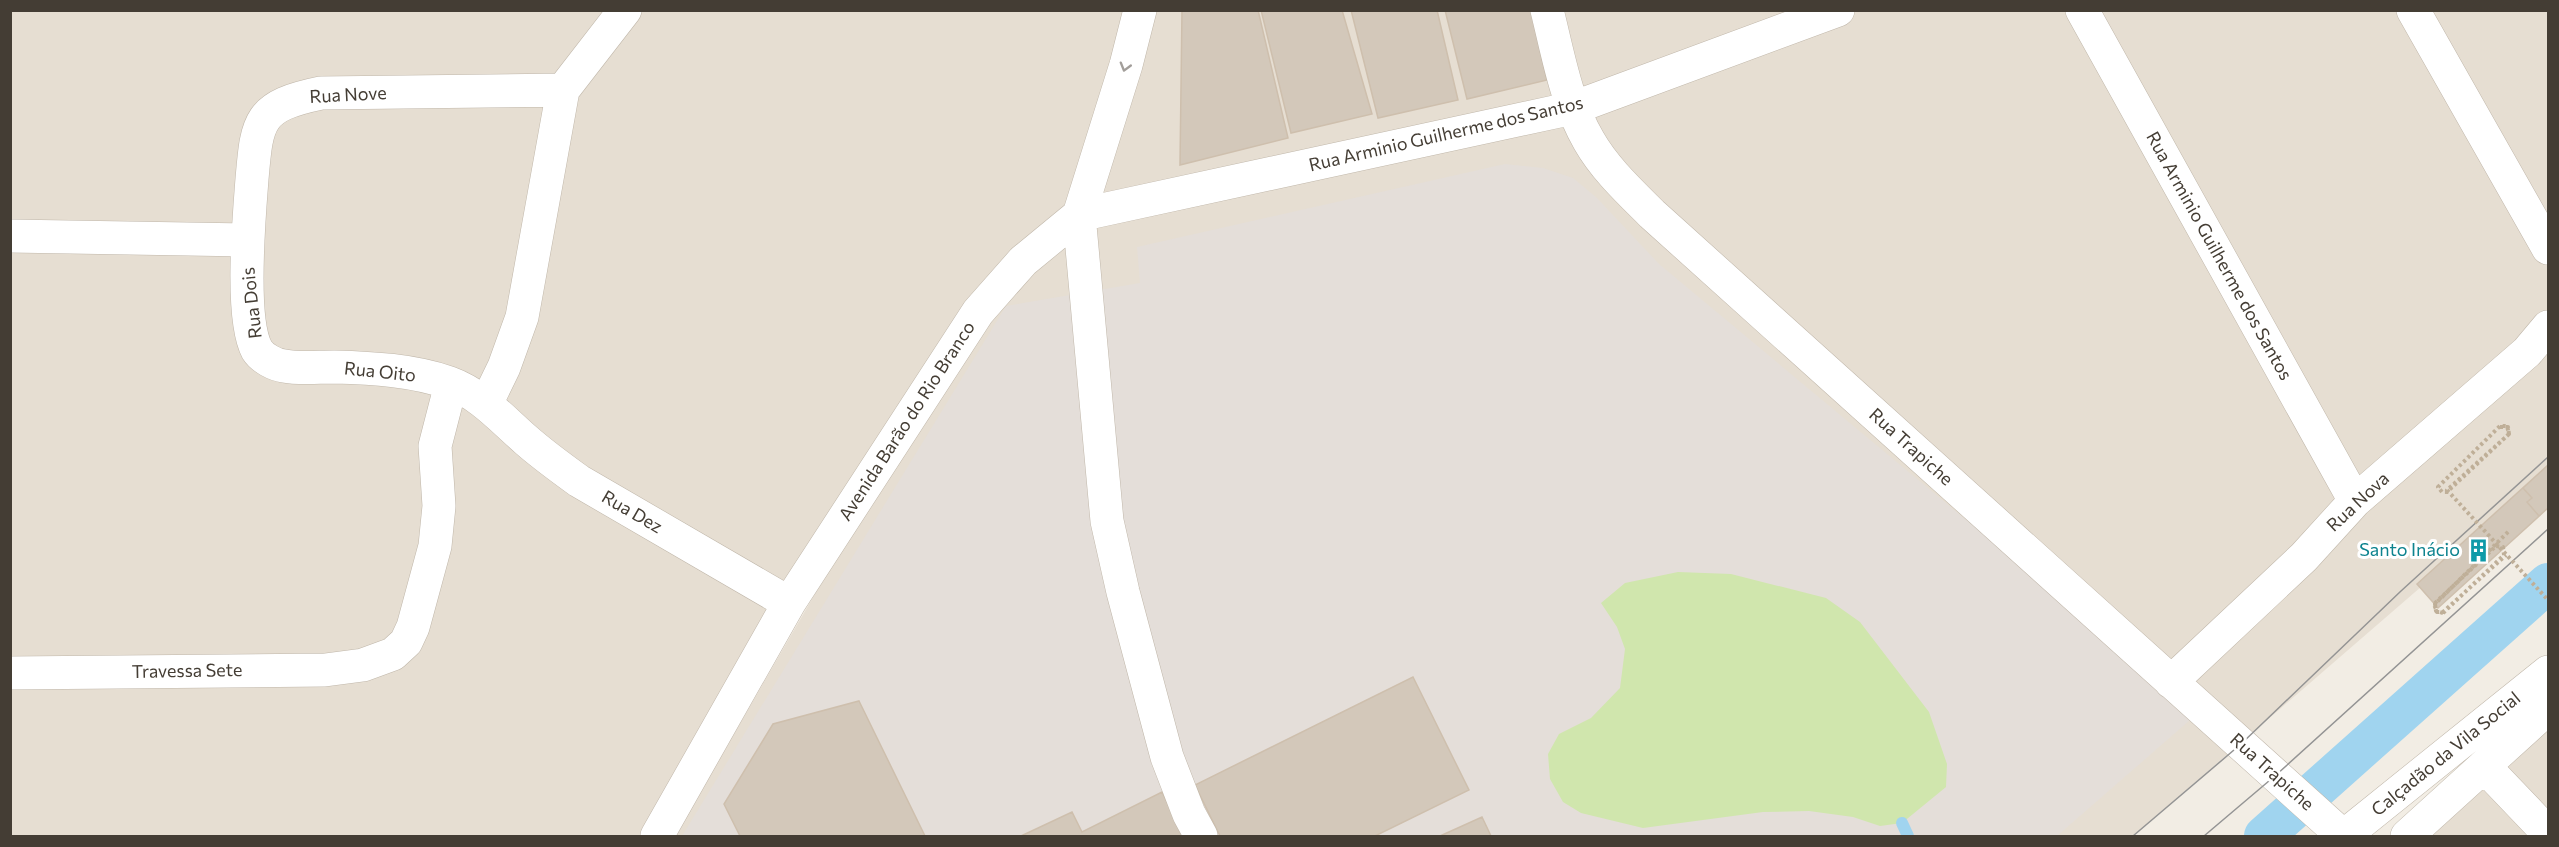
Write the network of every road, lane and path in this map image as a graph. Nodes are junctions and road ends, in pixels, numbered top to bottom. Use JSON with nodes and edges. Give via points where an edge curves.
{"nodes":[{"id":1,"x":625,"y":10,"type":"edge"},
{"id":2,"x":1140,"y":10,"type":"edge"},
{"id":3,"x":1547,"y":10,"type":"edge"},
{"id":4,"x":1838,"y":10,"type":"edge"},
{"id":5,"x":2082,"y":10,"type":"edge"},
{"id":6,"x":2413,"y":10,"type":"edge"},
{"id":7,"x":563,"y":90,"type":"junction"},
{"id":8,"x":1573,"y":108,"type":"junction"},
{"id":9,"x":1079,"y":216,"type":"junction"},
{"id":10,"x":10,"y":236,"type":"edge"},
{"id":11,"x":247,"y":240,"type":"junction"},
{"id":12,"x":2548,"y":248,"type":"edge"},
{"id":13,"x":2548,"y":327,"type":"edge"},
{"id":14,"x":269,"y":361,"type":"joint"},
{"id":15,"x":452,"y":384,"type":"junction"},
{"id":16,"x":486,"y":404,"type":"junction"},
{"id":17,"x":2509,"y":434,"type":"dead end"},
{"id":18,"x":2355,"y":501,"type":"junction"},
{"id":19,"x":2509,"y":531,"type":"dead end"},
{"id":20,"x":2506,"y":555,"type":"junction"},
{"id":21,"x":2548,"y":600,"type":"edge"},
{"id":22,"x":789,"y":603,"type":"junction"},
{"id":23,"x":2548,"y":672,"type":"edge"},
{"id":24,"x":10,"y":673,"type":"edge"},
{"id":25,"x":2171,"y":682,"type":"junction"},
{"id":26,"x":2548,"y":708,"type":"edge"},
{"id":27,"x":2484,"y":766,"type":"junction"},
{"id":28,"x":2339,"y":833,"type":"edge"},
{"id":29,"x":2548,"y":833,"type":"edge"},
{"id":30,"x":657,"y":837,"type":"edge"},
{"id":31,"x":1201,"y":837,"type":"edge"},
{"id":32,"x":2407,"y":837,"type":"edge"}],
"edges":[{"from":1,"to":7,"type":"street"},
{"from":2,"to":9,"type":"street","one_way":true},
{"from":3,"to":8,"type":"street","name":"Rua Trapiche"},
{"from":4,"to":8,"type":"street","name":"Rua Arminio Guilherme dos Santos"},
{"from":5,"to":18,"type":"street","name":"Rua Arminio Guilherme dos Santos"},
{"from":6,"to":12,"type":"street"},
{"from":7,"to":11,"type":"street","name":"Rua Nove","via":[[321,93],[273,108],[261,122],[255,148]]},
{"from":7,"to":16,"type":"street","via":[[522,317]]},
{"from":8,"to":9,"type":"street","name":"Rua Arminio Guilherme dos Santos"},
{"from":8,"to":25,"type":"street","name":"Rua Trapiche","via":[[1589,142],[1652,214]]},
{"from":9,"to":22,"type":"street","name":"Avenida Barão do Rio Branco","via":[[1023,261],[978,312]]},
{"from":9,"to":31,"type":"street","via":[[1107,520],[1167,757]]},
{"from":10,"to":11,"type":"street"},
{"from":11,"to":14,"type":"street","name":"Rua Dois","via":[[252,333],[258,351]]},
{"from":13,"to":18,"type":"street","name":"Rua Nova","via":[[2527,352]]},
{"from":14,"to":15,"type":"street","name":"Rua Oito","via":[[284,366],[372,368]]},
{"from":15,"to":16,"type":"street","name":"Rua Oito"},
{"from":15,"to":24,"type":"street","name":"Travessa Sete","via":[[435,446],[439,506],[435,546],[413,627],[406,642],[393,654],[363,665],[325,670]]},
{"from":16,"to":22,"type":"street","name":"Rua Dez","via":[[550,461],[579,481]]},
{"from":17,"to":20,"type":"path","bridge":true,"via":[[2455,485],[2447,492],[2438,487],[2500,426],[2507,426],[2509,434],[2447,490],[2455,498]]},
{"from":18,"to":25,"type":"street","name":"Rua Nova","via":[[2304,557]]},
{"from":19,"to":20,"type":"path","bridge":true,"via":[[2476,564],[2468,572],[2460,580],[2452,588],[2435,604],[2434,608],[2434,610],[2436,611],[2443,613],[2452,604],[2460,596],[2469,588],[2486,571],[2504,555],[2503,547],[2496,546],[2480,560],[2465,575],[2457,582],[2434,604],[2434,607],[2434,609],[2435,611],[2443,612],[2451,605],[2459,598],[2467,591]]},
{"from":20,"to":21,"type":"path","bridge":true},
{"from":22,"to":30,"type":"street","name":"Avenida Barão do Rio Branco"},
{"from":23,"to":28,"type":"street","name":"Calçadão da Vila Social"},
{"from":25,"to":28,"type":"street","name":"Rua Trapiche"},
{"from":26,"to":27,"type":"street"},
{"from":27,"to":29,"type":"street"},
{"from":27,"to":32,"type":"street"}]}
